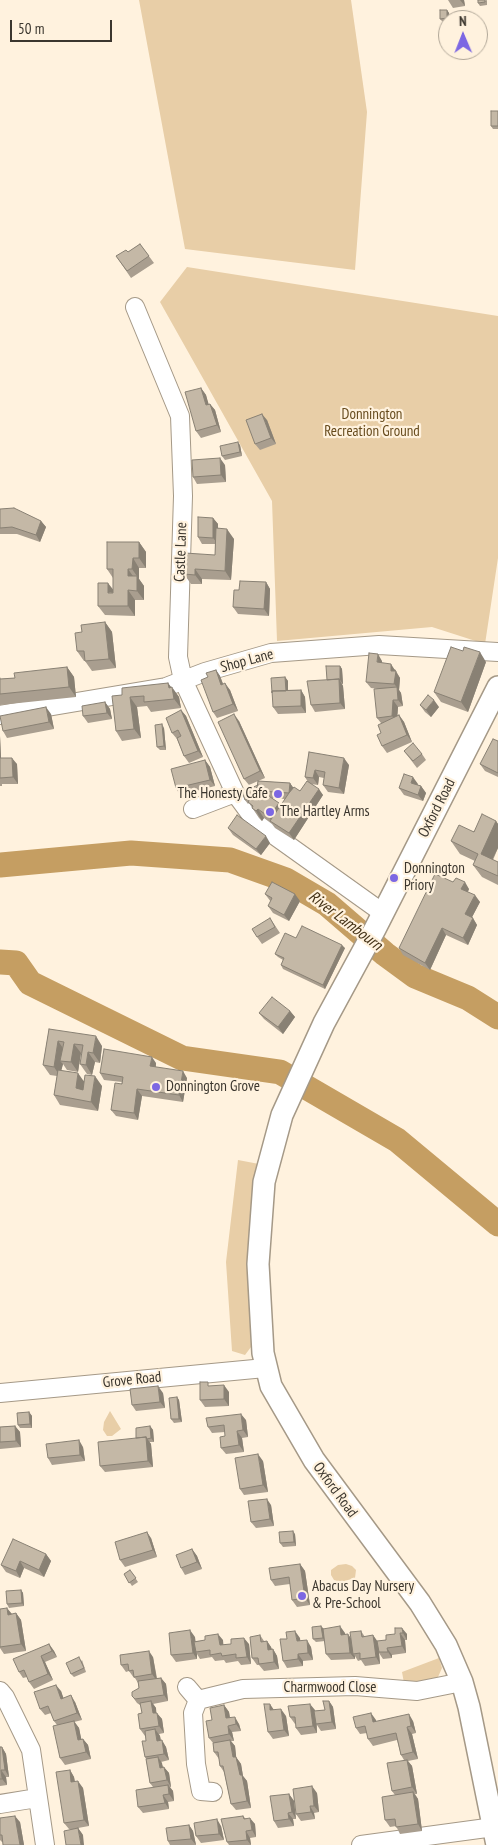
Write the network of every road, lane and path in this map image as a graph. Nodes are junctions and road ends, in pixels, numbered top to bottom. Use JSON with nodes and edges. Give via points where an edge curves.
{"nodes":[{"id":1,"x":135,"y":307,"type":"dead end"},
{"id":2,"x":498,"y":652,"type":"edge"},
{"id":3,"x":183,"y":680,"type":"junction"},
{"id":4,"x":498,"y":687,"type":"edge"},
{"id":5,"x":0,"y":715,"type":"edge"},
{"id":6,"x":235,"y":793,"type":"junction"},
{"id":7,"x":193,"y":809,"type":"dead end"},
{"id":8,"x":375,"y":929,"type":"junction"},
{"id":9,"x":265,"y":1368,"type":"junction"},
{"id":10,"x":0,"y":1393,"type":"edge"},
{"id":11,"x":462,"y":1682,"type":"junction"},
{"id":12,"x":0,"y":1691,"type":"edge"},
{"id":13,"x":492,"y":1783,"type":"edge"},
{"id":14,"x":213,"y":1792,"type":"dead end"},
{"id":15,"x":37,"y":1798,"type":"junction"},
{"id":16,"x":0,"y":1804,"type":"edge"},
{"id":17,"x":495,"y":1836,"type":"edge"},
{"id":18,"x":45,"y":1845,"type":"edge"},
{"id":19,"x":361,"y":1845,"type":"edge"}],
"edges":[{"from":1,"to":3,"type":"street","name":"Castle Lane","via":[[180,416],[183,496],[178,657]]},
{"from":2,"to":3,"type":"street","name":"Shop Lane","via":[[379,644],[310,649],[271,653]]},
{"from":3,"to":5,"type":"street","name":"Shop Lane","via":[[166,687]]},
{"from":3,"to":6,"type":"street","name":"Castle Lane"},
{"from":4,"to":8,"type":"main road","name":"Oxford Road"},
{"from":6,"to":7,"type":"street"},
{"from":6,"to":8,"type":"street","name":"Castle Lane","via":[[256,823]]},
{"from":8,"to":9,"type":"main road","name":"Oxford Road","via":[[302,1069],[282,1115],[264,1182],[259,1227],[259,1304]]},
{"from":9,"to":10,"type":"street","name":"Grove Road"},
{"from":9,"to":11,"type":"main road","name":"Oxford Road","via":[[284,1410],[314,1460],[436,1626]]},
{"from":11,"to":13,"type":"main road","name":"Oxford Road"},
{"from":11,"to":14,"type":"street","name":"Charmwood Close","via":[[417,1691],[355,1686],[193,1693],[196,1764],[201,1792]]},
{"from":12,"to":15,"type":"street","via":[[31,1750]]},
{"from":13,"to":17,"type":"main road","name":"Oxford Road"},
{"from":15,"to":16,"type":"street"},
{"from":15,"to":18,"type":"street"},
{"from":17,"to":19,"type":"street"}]}
